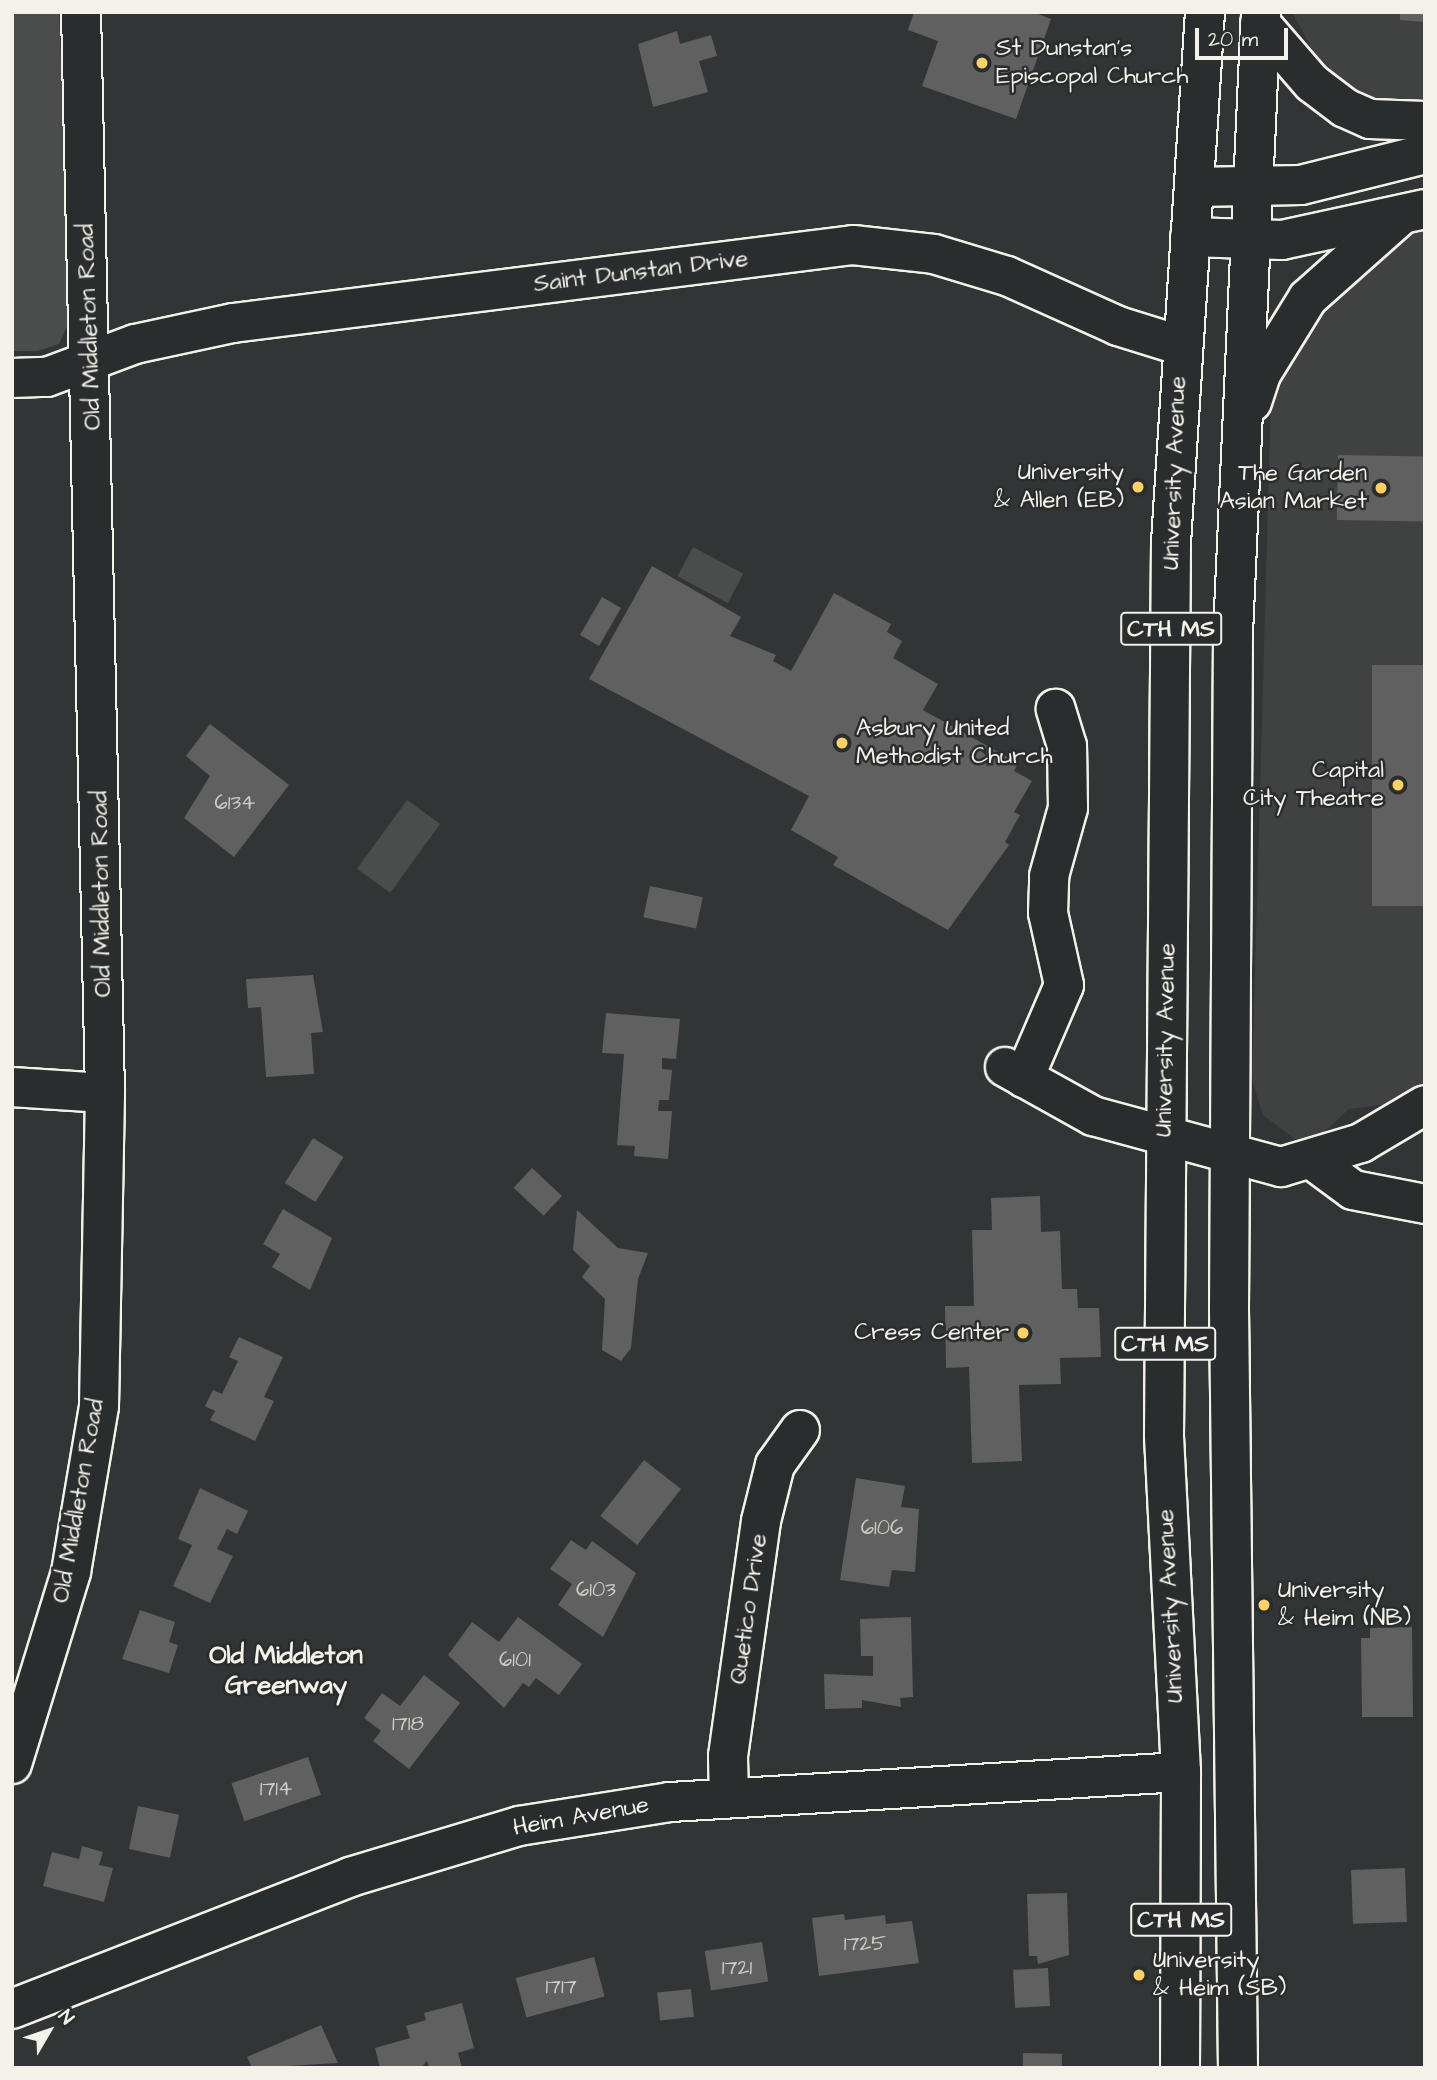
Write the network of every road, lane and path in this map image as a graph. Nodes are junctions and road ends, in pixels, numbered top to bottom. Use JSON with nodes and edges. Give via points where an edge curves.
{"nodes":[{"id":1,"x":81,"y":12,"type":"edge"},
{"id":2,"x":1205,"y":12,"type":"edge"},
{"id":3,"x":1261,"y":18,"type":"edge"},
{"id":4,"x":1425,"y":121,"type":"edge"},
{"id":5,"x":1425,"y":154,"type":"edge"},
{"id":6,"x":1194,"y":187,"type":"junction"},
{"id":7,"x":1252,"y":188,"type":"junction"},
{"id":8,"x":1412,"y":213,"type":"edge"},
{"id":9,"x":1190,"y":237,"type":"junction"},
{"id":10,"x":1251,"y":242,"type":"junction"},
{"id":11,"x":1179,"y":345,"type":"junction"},
{"id":12,"x":91,"y":362,"type":"junction"},
{"id":13,"x":12,"y":378,"type":"edge"},
{"id":14,"x":1240,"y":437,"type":"junction"},
{"id":15,"x":1056,"y":709,"type":"dead end"},
{"id":16,"x":12,"y":1087,"type":"edge"},
{"id":17,"x":105,"y":1093,"type":"junction"},
{"id":18,"x":1425,"y":1105,"type":"edge"},
{"id":19,"x":1165,"y":1139,"type":"junction"},
{"id":20,"x":1233,"y":1158,"type":"junction"},
{"id":21,"x":1315,"y":1162,"type":"junction"},
{"id":22,"x":1425,"y":1204,"type":"edge"},
{"id":23,"x":800,"y":1430,"type":"dead end"},
{"id":24,"x":12,"y":1764,"type":"edge"},
{"id":25,"x":1181,"y":1772,"type":"junction"},
{"id":26,"x":729,"y":1798,"type":"junction"},
{"id":27,"x":12,"y":2009,"type":"edge"},
{"id":28,"x":1238,"y":2054,"type":"edge"},
{"id":29,"x":1181,"y":2068,"type":"edge"}],
"edges":[{"from":1,"to":12,"type":"main road","name":"Old Middleton Road"},
{"from":2,"to":6,"type":"main road","name":"University Avenue","number":"CTH MS"},
{"from":3,"to":4,"type":"main road","via":[[1338,104],[1370,119]]},
{"from":3,"to":7,"type":"main road","number":"CTH MS"},
{"from":5,"to":7,"type":"main road","via":[[1333,179]]},
{"from":6,"to":7,"type":"main road"},
{"from":6,"to":9,"type":"main road","name":"University Avenue","number":"CTH MS"},
{"from":7,"to":10,"type":"main road","number":"CTH MS"},
{"from":8,"to":10,"type":"main road"},
{"from":8,"to":14,"type":"main road","via":[[1353,252],[1290,323],[1261,374]]},
{"from":9,"to":10,"type":"main road"},
{"from":9,"to":11,"type":"main road","name":"University Avenue","number":"CTH MS"},
{"from":10,"to":14,"type":"main road","number":"CTH MS"},
{"from":11,"to":12,"type":"main road","name":"Saint Dunstan Drive","via":[[1118,326],[995,272],[891,245],[853,245],[233,323],[135,344]]},
{"from":11,"to":19,"type":"main road","name":"University Avenue","number":"CTH MS","via":[[1171,542]]},
{"from":12,"to":13,"type":"main road","name":"Saint Dunstan Drive","via":[[47,377]]},
{"from":12,"to":17,"type":"main road","name":"Old Middleton Road"},
{"from":14,"to":20,"type":"main road","number":"CTH MS","via":[[1232,688]]},
{"from":15,"to":19,"type":"main road","via":[[1066,746],[1068,808],[1049,876],[1048,914],[1064,985],[1014,1073],[1093,1116]]},
{"from":16,"to":17,"type":"main road"},
{"from":17,"to":24,"type":"main road","name":"Old Middleton Road","via":[[99,1406],[71,1572]]},
{"from":18,"to":21,"type":"main road"},
{"from":19,"to":20,"type":"main road"},
{"from":19,"to":25,"type":"main road","name":"University Avenue","number":"CTH MS","via":[[1166,1549]]},
{"from":20,"to":21,"type":"main road","via":[[1281,1167]]},
{"from":20,"to":28,"type":"main road","number":"CTH MS","via":[[1230,1504]]},
{"from":21,"to":22,"type":"main road","via":[[1353,1190]]},
{"from":23,"to":26,"type":"main road","name":"Quetico Drive","via":[[775,1465],[761,1521],[728,1756]]},
{"from":25,"to":26,"type":"main road","name":"Heim Avenue"},
{"from":25,"to":28,"type":"main road","via":[[1210,1794],[1223,1975]]},
{"from":25,"to":29,"type":"main road","name":"University Avenue","number":"CTH MS"},
{"from":26,"to":27,"type":"main road","name":"Heim Avenue","via":[[519,1826],[351,1877]]}]}
